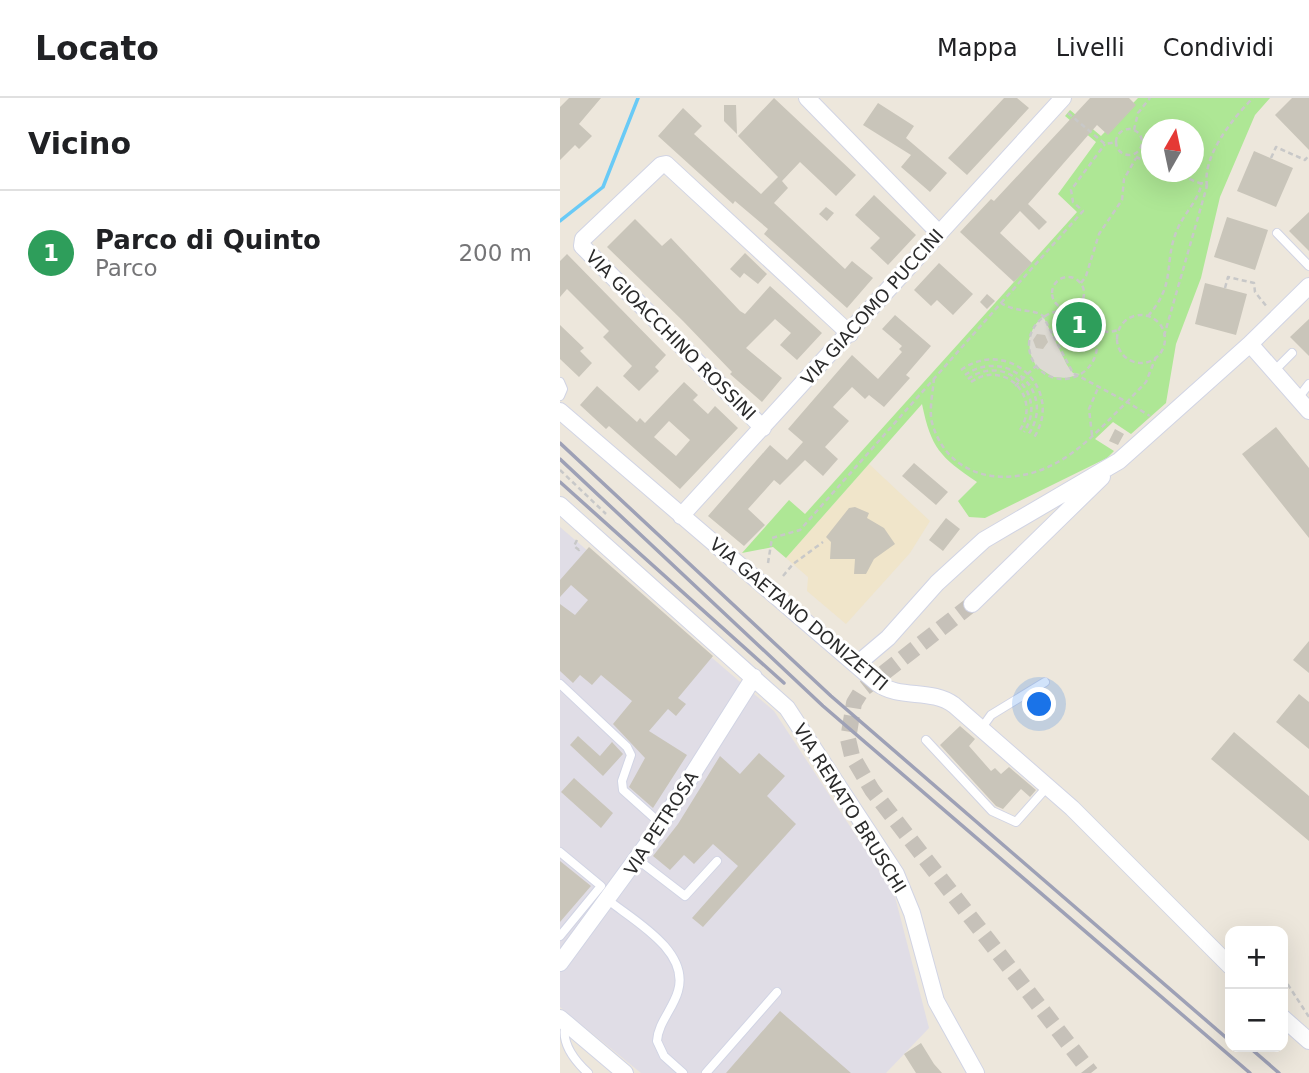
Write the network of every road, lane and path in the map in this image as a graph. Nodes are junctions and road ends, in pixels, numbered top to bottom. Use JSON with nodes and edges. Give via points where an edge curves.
{"nodes":[{"id":1,"x":807,"y":98,"type":"edge"},
{"id":2,"x":1150,"y":98,"type":"edge"},
{"id":3,"x":1253,"y":98,"type":"edge"},
{"id":4,"x":1060,"y":101,"type":"edge"},
{"id":5,"x":1133,"y":130,"type":"junction"},
{"id":6,"x":1117,"y":142,"type":"junction"},
{"id":7,"x":1105,"y":144,"type":"junction"},
{"id":8,"x":1137,"y":152,"type":"junction"},
{"id":9,"x":1309,"y":155,"type":"edge"},
{"id":10,"x":1136,"y":158,"type":"junction"},
{"id":11,"x":1271,"y":158,"type":"dead end"},
{"id":12,"x":1141,"y":160,"type":"edge"},
{"id":13,"x":1202,"y":182,"type":"joint"},
{"id":14,"x":1207,"y":186,"type":"junction"},
{"id":15,"x":938,"y":232,"type":"junction"},
{"id":16,"x":1277,"y":233,"type":"dead end"},
{"id":17,"x":1309,"y":265,"type":"edge"},
{"id":18,"x":1081,"y":283,"type":"junction"},
{"id":19,"x":1309,"y":286,"type":"edge"},
{"id":20,"x":1225,"y":288,"type":"dead end"},
{"id":21,"x":1001,"y":303,"type":"junction"},
{"id":22,"x":1064,"y":310,"type":"junction"},
{"id":23,"x":1043,"y":316,"type":"junction"},
{"id":24,"x":1148,"y":316,"type":"junction"},
{"id":25,"x":1277,"y":317,"type":"junction"},
{"id":26,"x":1093,"y":329,"type":"junction"},
{"id":27,"x":1119,"y":330,"type":"junction"},
{"id":28,"x":850,"y":334,"type":"junction"},
{"id":29,"x":1164,"y":336,"type":"junction"},
{"id":30,"x":1250,"y":345,"type":"junction"},
{"id":31,"x":1292,"y":353,"type":"dead end"},
{"id":32,"x":1156,"y":357,"type":"junction"},
{"id":33,"x":1036,"y":366,"type":"junction"},
{"id":34,"x":961,"y":370,"type":"dead end"},
{"id":35,"x":1275,"y":370,"type":"junction"},
{"id":36,"x":1028,"y":372,"type":"junction"},
{"id":37,"x":1080,"y":374,"type":"junction"},
{"id":38,"x":934,"y":378,"type":"junction"},
{"id":39,"x":968,"y":379,"type":"dead end"},
{"id":40,"x":560,"y":382,"type":"edge"},
{"id":41,"x":1019,"y":382,"type":"junction"},
{"id":42,"x":1099,"y":387,"type":"junction"},
{"id":43,"x":1304,"y":391,"type":"edge"},
{"id":44,"x":560,"y":396,"type":"edge"},
{"id":45,"x":1128,"y":402,"type":"junction"},
{"id":46,"x":560,"y":411,"type":"edge"},
{"id":47,"x":1309,"y":411,"type":"edge"},
{"id":48,"x":1155,"y":421,"type":"dead end"},
{"id":49,"x":763,"y":428,"type":"junction"},
{"id":50,"x":1024,"y":432,"type":"dead end"},
{"id":51,"x":1092,"y":435,"type":"junction"},
{"id":52,"x":1033,"y":439,"type":"dead end"},
{"id":53,"x":1119,"y":461,"type":"junction"},
{"id":54,"x":560,"y":470,"type":"edge"},
{"id":55,"x":560,"y":505,"type":"edge"},
{"id":56,"x":606,"y":514,"type":"dead end"},
{"id":57,"x":681,"y":516,"type":"junction"},
{"id":58,"x":823,"y":542,"type":"dead end"},
{"id":59,"x":576,"y":543,"type":"dead end"},
{"id":60,"x":582,"y":547,"type":"dead end"},
{"id":61,"x":768,"y":563,"type":"dead end"},
{"id":62,"x":783,"y":576,"type":"dead end"},
{"id":63,"x":972,"y":604,"type":"tunnel mouth"},
{"id":64,"x":856,"y":665,"type":"junction"},
{"id":65,"x":754,"y":677,"type":"junction"},
{"id":66,"x":1045,"y":682,"type":"dead end"},
{"id":67,"x":560,"y":684,"type":"edge"},
{"id":68,"x":981,"y":729,"type":"junction"},
{"id":69,"x":926,"y":740,"type":"dead end"},
{"id":70,"x":1048,"y":786,"type":"junction"},
{"id":71,"x":661,"y":824,"type":"junction"},
{"id":72,"x":560,"y":852,"type":"edge"},
{"id":73,"x":637,"y":859,"type":"junction"},
{"id":74,"x":718,"y":861,"type":"dead end"},
{"id":75,"x":608,"y":900,"type":"junction"},
{"id":76,"x":560,"y":936,"type":"edge"},
{"id":77,"x":1225,"y":961,"type":"edge"},
{"id":78,"x":560,"y":962,"type":"edge"},
{"id":79,"x":1288,"y":984,"type":"edge"},
{"id":80,"x":777,"y":992,"type":"dead end"},
{"id":81,"x":1309,"y":1017,"type":"edge"},
{"id":82,"x":563,"y":1020,"type":"edge"},
{"id":83,"x":1288,"y":1022,"type":"edge"},
{"id":84,"x":1309,"y":1041,"type":"edge"},
{"id":85,"x":588,"y":1073,"type":"edge"},
{"id":86,"x":625,"y":1073,"type":"edge"},
{"id":87,"x":683,"y":1073,"type":"edge"},
{"id":88,"x":706,"y":1073,"type":"edge"},
{"id":89,"x":976,"y":1073,"type":"edge"}],
"edges":[{"from":1,"to":15,"type":"street"},
{"from":2,"to":5,"type":"path","via":[[1138,113]]},
{"from":3,"to":14,"type":"path","via":[[1222,138],[1206,174]]},
{"from":4,"to":7,"type":"path"},
{"from":4,"to":15,"type":"street","name":"VIA GIACOMO PUCCINI"},
{"from":5,"to":6,"type":"path","via":[[1122,132]]},
{"from":5,"to":8,"type":"path","via":[[1142,139]]},
{"from":6,"to":7,"type":"path"},
{"from":6,"to":8,"type":"path","via":[[1125,154]]},
{"from":7,"to":21,"type":"path","via":[[1071,190],[1073,202],[1083,211]]},
{"from":8,"to":10,"type":"path"},
{"from":9,"to":11,"type":"path","via":[[1304,160],[1276,147]]},
{"from":10,"to":12,"type":"path"},
{"from":10,"to":18,"type":"path","via":[[1124,179],[1122,200],[1099,234]]},
{"from":13,"to":14,"type":"path"},
{"from":13,"to":24,"type":"path","via":[[1194,205],[1177,229],[1167,287]]},
{"from":14,"to":29,"type":"path"},
{"from":15,"to":28,"type":"street","name":"VIA GIACOMO PUCCINI"},
{"from":16,"to":17,"type":"lane"},
{"from":18,"to":22,"type":"path","via":[[1081,303]]},
{"from":18,"to":22,"type":"path","via":[[1068,276],[1055,282],[1052,296]]},
{"from":19,"to":25,"type":"street"},
{"from":20,"to":25,"type":"path","via":[[1228,277],[1254,283],[1258,298]]},
{"from":21,"to":23,"type":"path"},
{"from":21,"to":38,"type":"path"},
{"from":22,"to":23,"type":"path"},
{"from":22,"to":26,"type":"path","via":[[1084,318]]},
{"from":23,"to":33,"type":"path","via":[[1029,340]]},
{"from":23,"to":37,"type":"path","via":[[1067,365]]},
{"from":24,"to":27,"type":"path","via":[[1130,317]]},
{"from":24,"to":29,"type":"path","via":[[1158,322]]},
{"from":25,"to":30,"type":"street"},
{"from":26,"to":27,"type":"path"},
{"from":26,"to":37,"type":"path","via":[[1096,355]]},
{"from":27,"to":32,"type":"path","via":[[1119,348],[1127,358],[1144,362]]},
{"from":28,"to":49,"type":"street","name":"VIA GIACOMO PUCCINI"},
{"from":28,"to":49,"type":"street","name":"VIA GIOACCHINO ROSSINI","via":[[664,164],[581,242]]},
{"from":29,"to":32,"type":"path"},
{"from":30,"to":35,"type":"street"},
{"from":30,"to":53,"type":"street"},
{"from":31,"to":35,"type":"lane"},
{"from":32,"to":45,"type":"path","via":[[1146,382]]},
{"from":33,"to":36,"type":"path"},
{"from":33,"to":37,"type":"path","via":[[1060,379]]},
{"from":34,"to":36,"type":"path","via":[[977,361],[995,359]]},
{"from":35,"to":43,"type":"street"},
{"from":36,"to":41,"type":"path"},
{"from":36,"to":52,"type":"path","via":[[1040,391],[1043,407]]},
{"from":37,"to":42,"type":"path"},
{"from":38,"to":51,"type":"path","via":[[932,424],[940,442],[961,465],[985,477],[1040,470]]},
{"from":38,"to":61,"type":"path","via":[[800,530],[772,538]]},
{"from":39,"to":41,"type":"path","via":[[996,369]]},
{"from":40,"to":44,"type":"lane"},
{"from":41,"to":50,"type":"path","via":[[1032,403]]},
{"from":42,"to":45,"type":"path"},
{"from":42,"to":51,"type":"path","via":[[1089,409]]},
{"from":43,"to":47,"type":"street"},
{"from":45,"to":48,"type":"path"},
{"from":45,"to":51,"type":"path"},
{"from":46,"to":57,"type":"street","name":"VIA GAETANO DONIZETTI"},
{"from":49,"to":57,"type":"street","name":"VIA GIACOMO PUCCINI"},
{"from":53,"to":63,"type":"street"},
{"from":53,"to":64,"type":"street","via":[[984,540]]},
{"from":54,"to":56,"type":"path"},
{"from":55,"to":65,"type":"street","name":"VIA RENATO BRUSCHI"},
{"from":57,"to":64,"type":"street","name":"VIA GAETANO DONIZETTI"},
{"from":58,"to":62,"type":"path"},
{"from":59,"to":60,"type":"path","via":[[573,546]]},
{"from":64,"to":68,"type":"street","name":"VIA GAETANO DONIZETTI","via":[[887,690],[945,700]]},
{"from":65,"to":71,"type":"street","name":"VIA PETROSA"},
{"from":65,"to":89,"type":"street","name":"VIA RENATO BRUSCHI","via":[[787,708],[896,874],[912,913],[936,1001]]},
{"from":66,"to":68,"type":"lane","via":[[991,715]]},
{"from":67,"to":71,"type":"lane","via":[[627,747],[631,755],[622,790]]},
{"from":68,"to":70,"type":"street","name":"VIA GAETANO DONIZETTI"},
{"from":69,"to":70,"type":"lane","via":[[992,811],[1016,822]]},
{"from":70,"to":77,"type":"street","name":"VIA GAETANO DONIZETTI"},
{"from":71,"to":73,"type":"street","name":"VIA PETROSA"},
{"from":72,"to":76,"type":"lane","via":[[601,886]]},
{"from":73,"to":74,"type":"lane","via":[[685,896]]},
{"from":73,"to":75,"type":"street","name":"VIA PETROSA"},
{"from":75,"to":78,"type":"street","name":"VIA PETROSA"},
{"from":75,"to":87,"type":"lane","via":[[662,943],[675,963],[678,991],[657,1041],[664,1056]]},
{"from":79,"to":81,"type":"path"},
{"from":80,"to":88,"type":"lane"},
{"from":82,"to":85,"type":"lane","via":[[563,1043]]},
{"from":82,"to":86,"type":"street"},
{"from":83,"to":84,"type":"street"}]}
